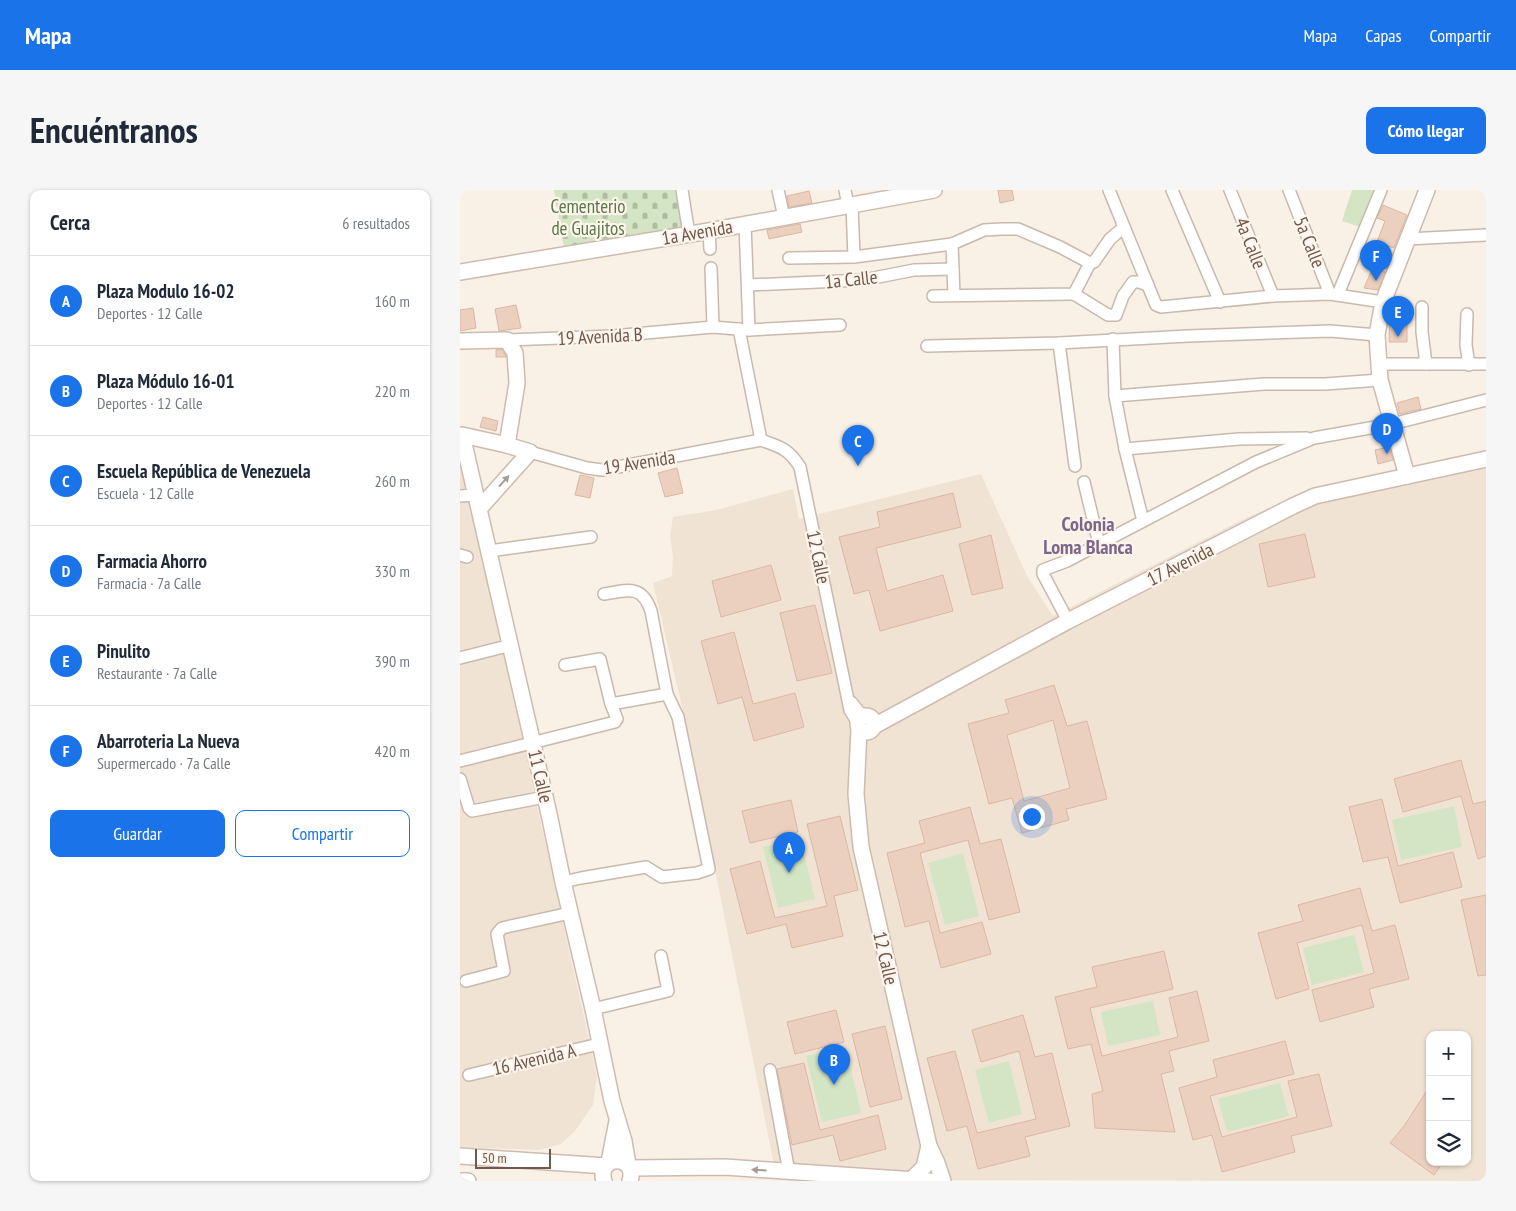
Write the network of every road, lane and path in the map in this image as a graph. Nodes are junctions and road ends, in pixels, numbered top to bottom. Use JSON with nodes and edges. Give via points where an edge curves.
{"nodes":[{"id":1,"x":682,"y":190,"type":"edge"},
{"id":2,"x":778,"y":190,"type":"edge"},
{"id":3,"x":845,"y":190,"type":"edge"},
{"id":4,"x":934,"y":190,"type":"edge"},
{"id":5,"x":1109,"y":190,"type":"edge"},
{"id":6,"x":1172,"y":190,"type":"edge"},
{"id":7,"x":1230,"y":190,"type":"edge"},
{"id":8,"x":1289,"y":190,"type":"edge"},
{"id":9,"x":1380,"y":190,"type":"edge"},
{"id":10,"x":1427,"y":190,"type":"edge"},
{"id":11,"x":850,"y":206,"type":"junction"},
{"id":12,"x":784,"y":217,"type":"junction"},
{"id":13,"x":745,"y":224,"type":"junction"},
{"id":14,"x":1124,"y":227,"type":"junction"},
{"id":15,"x":709,"y":231,"type":"junction"},
{"id":16,"x":689,"y":234,"type":"junction"},
{"id":17,"x":1486,"y":235,"type":"edge"},
{"id":18,"x":1407,"y":239,"type":"junction"},
{"id":19,"x":952,"y":244,"type":"junction"},
{"id":20,"x":710,"y":249,"type":"dead end"},
{"id":21,"x":854,"y":256,"type":"junction"},
{"id":22,"x":789,"y":258,"type":"dead end"},
{"id":23,"x":1090,"y":263,"type":"junction"},
{"id":24,"x":711,"y":268,"type":"dead end"},
{"id":25,"x":953,"y":269,"type":"junction"},
{"id":26,"x":460,"y":272,"type":"edge"},
{"id":27,"x":748,"y":285,"type":"junction"},
{"id":28,"x":1148,"y":285,"type":"junction"},
{"id":29,"x":1074,"y":294,"type":"junction"},
{"id":30,"x":1334,"y":294,"type":"junction"},
{"id":31,"x":954,"y":295,"type":"junction"},
{"id":32,"x":933,"y":296,"type":"dead end"},
{"id":33,"x":1273,"y":296,"type":"junction"},
{"id":34,"x":1220,"y":302,"type":"junction"},
{"id":35,"x":1383,"y":302,"type":"junction"},
{"id":36,"x":1422,"y":308,"type":"dead end"},
{"id":37,"x":1467,"y":314,"type":"dead end"},
{"id":38,"x":840,"y":326,"type":"dead end"},
{"id":39,"x":713,"y":327,"type":"junction"},
{"id":40,"x":744,"y":330,"type":"junction"},
{"id":41,"x":1376,"y":335,"type":"junction"},
{"id":42,"x":1112,"y":339,"type":"junction"},
{"id":43,"x":460,"y":340,"type":"edge"},
{"id":44,"x":507,"y":340,"type":"junction"},
{"id":45,"x":1059,"y":343,"type":"junction"},
{"id":46,"x":927,"y":346,"type":"dead end"},
{"id":47,"x":1378,"y":364,"type":"junction"},
{"id":48,"x":1426,"y":364,"type":"junction"},
{"id":49,"x":1486,"y":364,"type":"edge"},
{"id":50,"x":1469,"y":365,"type":"junction"},
{"id":51,"x":1380,"y":380,"type":"junction"},
{"id":52,"x":1115,"y":396,"type":"junction"},
{"id":53,"x":1486,"y":400,"type":"edge"},
{"id":54,"x":1392,"y":424,"type":"junction"},
{"id":55,"x":461,"y":435,"type":"edge"},
{"id":56,"x":1314,"y":438,"type":"junction"},
{"id":57,"x":761,"y":440,"type":"junction"},
{"id":58,"x":507,"y":445,"type":"junction"},
{"id":59,"x":1126,"y":449,"type":"junction"},
{"id":60,"x":530,"y":452,"type":"junction"},
{"id":61,"x":1486,"y":459,"type":"edge"},
{"id":62,"x":1074,"y":466,"type":"dead end"},
{"id":63,"x":1407,"y":476,"type":"junction"},
{"id":64,"x":1084,"y":482,"type":"dead end"},
{"id":65,"x":460,"y":496,"type":"edge"},
{"id":66,"x":477,"y":502,"type":"junction"},
{"id":67,"x":1143,"y":521,"type":"junction"},
{"id":68,"x":591,"y":537,"type":"dead end"},
{"id":69,"x":1100,"y":544,"type":"junction"},
{"id":70,"x":489,"y":551,"type":"junction"},
{"id":71,"x":604,"y":594,"type":"dead end"},
{"id":72,"x":1068,"y":621,"type":"junction"},
{"id":73,"x":511,"y":646,"type":"junction"},
{"id":74,"x":460,"y":658,"type":"edge"},
{"id":75,"x":565,"y":665,"type":"dead end"},
{"id":76,"x":667,"y":694,"type":"junction"},
{"id":77,"x":611,"y":704,"type":"junction"},
{"id":78,"x":866,"y":724,"type":"junction"},
{"id":79,"x":533,"y":742,"type":"junction"},
{"id":80,"x":460,"y":761,"type":"edge"},
{"id":81,"x":460,"y":780,"type":"edge"},
{"id":82,"x":545,"y":796,"type":"junction"},
{"id":83,"x":563,"y":882,"type":"junction"},
{"id":84,"x":570,"y":913,"type":"junction"},
{"id":85,"x":661,"y":956,"type":"dead end"},
{"id":86,"x":466,"y":982,"type":"dead end"},
{"id":87,"x":593,"y":1009,"type":"junction"},
{"id":88,"x":599,"y":1044,"type":"junction"},
{"id":89,"x":770,"y":1070,"type":"dead end"},
{"id":90,"x":469,"y":1074,"type":"dead end"},
{"id":91,"x":617,"y":1117,"type":"junction"},
{"id":92,"x":929,"y":1146,"type":"junction"},
{"id":93,"x":460,"y":1156,"type":"edge"},
{"id":94,"x":608,"y":1164,"type":"junction"},
{"id":95,"x":789,"y":1172,"type":"junction"},
{"id":96,"x":631,"y":1175,"type":"edge"},
{"id":97,"x":911,"y":1180,"type":"edge"},
{"id":98,"x":460,"y":1181,"type":"edge"},
{"id":99,"x":468,"y":1181,"type":"edge"},
{"id":100,"x":604,"y":1181,"type":"edge"},
{"id":101,"x":930,"y":1181,"type":"edge"},
{"id":102,"x":943,"y":1181,"type":"edge"}],
"edges":[{"from":1,"to":16,"type":"street"},
{"from":2,"to":12,"type":"street"},
{"from":3,"to":11,"type":"street","name":"1a Calle"},
{"from":4,"to":11,"type":"street","name":"1a Avenida"},
{"from":5,"to":14,"type":"street"},
{"from":6,"to":34,"type":"street"},
{"from":7,"to":33,"type":"street","name":"4a Calle"},
{"from":8,"to":30,"type":"street","name":"5a Calle"},
{"from":9,"to":30,"type":"street"},
{"from":10,"to":18,"type":"street"},
{"from":11,"to":12,"type":"street","name":"1a Avenida"},
{"from":11,"to":21,"type":"street","name":"1a Calle"},
{"from":12,"to":13,"type":"street","name":"1a Avenida"},
{"from":13,"to":15,"type":"street","name":"1a Avenida"},
{"from":13,"to":27,"type":"street"},
{"from":14,"to":23,"type":"street"},
{"from":14,"to":28,"type":"street"},
{"from":15,"to":16,"type":"street","name":"1a Avenida"},
{"from":15,"to":20,"type":"street"},
{"from":16,"to":26,"type":"street","name":"1a Avenida"},
{"from":17,"to":18,"type":"street"},
{"from":18,"to":35,"type":"street"},
{"from":19,"to":21,"type":"street"},
{"from":19,"to":23,"type":"street","via":[[984,230],[1018,229]]},
{"from":19,"to":25,"type":"street"},
{"from":21,"to":22,"type":"street","name":"1a Calle"},
{"from":23,"to":29,"type":"street"},
{"from":24,"to":39,"type":"street"},
{"from":25,"to":27,"type":"street","name":"1a Calle","via":[[897,273],[863,280]]},
{"from":25,"to":31,"type":"street"},
{"from":27,"to":40,"type":"street"},
{"from":28,"to":29,"type":"street","via":[[1133,282],[1116,315],[1112,316]]},
{"from":28,"to":34,"type":"street","via":[[1156,304],[1161,307]]},
{"from":29,"to":31,"type":"street"},
{"from":30,"to":33,"type":"street"},
{"from":30,"to":35,"type":"street"},
{"from":31,"to":32,"type":"street"},
{"from":33,"to":34,"type":"street"},
{"from":35,"to":41,"type":"street"},
{"from":36,"to":48,"type":"street"},
{"from":37,"to":50,"type":"street"},
{"from":38,"to":40,"type":"street","name":"19 Avenida B"},
{"from":39,"to":40,"type":"street","name":"19 Avenida B"},
{"from":39,"to":44,"type":"street","name":"19 Avenida B","via":[[612,336]]},
{"from":40,"to":57,"type":"street"},
{"from":41,"to":42,"type":"street","via":[[1330,331]]},
{"from":41,"to":47,"type":"street"},
{"from":42,"to":45,"type":"street"},
{"from":42,"to":52,"type":"street"},
{"from":43,"to":44,"type":"street","name":"19 Avenida B"},
{"from":44,"to":58,"type":"street","via":[[515,353],[516,383]]},
{"from":45,"to":46,"type":"street"},
{"from":45,"to":62,"type":"street"},
{"from":47,"to":48,"type":"street"},
{"from":47,"to":51,"type":"street"},
{"from":48,"to":50,"type":"street"},
{"from":49,"to":50,"type":"street"},
{"from":51,"to":52,"type":"street","via":[[1264,384]]},
{"from":51,"to":54,"type":"street"},
{"from":52,"to":59,"type":"street"},
{"from":53,"to":54,"type":"street"},
{"from":54,"to":56,"type":"street"},
{"from":54,"to":63,"type":"street"},
{"from":55,"to":58,"type":"street","name":"19 Avenida"},
{"from":55,"to":66,"type":"street","name":"11 Calle"},
{"from":56,"to":59,"type":"street","via":[[1239,439]]},
{"from":56,"to":67,"type":"street","via":[[1256,462]]},
{"from":57,"to":60,"type":"street","name":"19 Avenida","via":[[602,470]]},
{"from":57,"to":78,"type":"street","name":"12 Calle","via":[[786,450],[800,466],[847,696]]},
{"from":58,"to":60,"type":"street","name":"19 Avenida"},
{"from":59,"to":67,"type":"street"},
{"from":66,"to":60,"type":"street","one_way":true},
{"from":61,"to":63,"type":"street","name":"17 Avenida"},
{"from":63,"to":72,"type":"street","name":"17 Avenida","via":[[1315,496]]},
{"from":64,"to":69,"type":"street"},
{"from":65,"to":66,"type":"street"},
{"from":66,"to":70,"type":"street","name":"11 Calle"},
{"from":67,"to":69,"type":"street"},
{"from":68,"to":70,"type":"street"},
{"from":69,"to":72,"type":"street","via":[[1044,570],[1043,574]]},
{"from":70,"to":73,"type":"street","name":"11 Calle"},
{"from":71,"to":76,"type":"street","via":[[630,590],[647,600]]},
{"from":72,"to":78,"type":"street","name":"17 Avenida","via":[[892,716]]},
{"from":73,"to":74,"type":"street"},
{"from":73,"to":79,"type":"street","name":"11 Calle"},
{"from":75,"to":77,"type":"street","via":[[600,659]]},
{"from":76,"to":77,"type":"street"},
{"from":76,"to":83,"type":"street","via":[[678,717],[709,869],[662,876],[646,867]]},
{"from":77,"to":79,"type":"street","via":[[617,719],[615,722]]},
{"from":78,"to":92,"type":"street","name":"12 Calle","via":[[858,768],[856,810],[861,847]]},
{"from":79,"to":80,"type":"street"},
{"from":79,"to":82,"type":"street","name":"11 Calle"},
{"from":81,"to":82,"type":"street","via":[[472,811]]},
{"from":82,"to":83,"type":"street","name":"11 Calle"},
{"from":83,"to":84,"type":"street","name":"11 Calle"},
{"from":84,"to":86,"type":"street","via":[[502,928],[497,934],[504,971]]},
{"from":84,"to":87,"type":"street","name":"11 Calle"},
{"from":85,"to":87,"type":"street","via":[[668,991]]},
{"from":87,"to":88,"type":"street","name":"11 Calle"},
{"from":88,"to":90,"type":"street","name":"16 Avenida A"},
{"from":88,"to":91,"type":"street","name":"11 Calle"},
{"from":89,"to":95,"type":"street"},
{"from":91,"to":94,"type":"street","name":"11 Calle"},
{"from":91,"to":96,"type":"street","name":"11 Calle"},
{"from":92,"to":97,"type":"street","name":"12 Calle","via":[[924,1168]]},
{"from":92,"to":102,"type":"street","name":"12 Calle"},
{"from":93,"to":94,"type":"street"},
{"from":94,"to":96,"type":"street","via":[[619,1160]]},
{"from":94,"to":100,"type":"street","name":"11 Calle","via":[[603,1172]]},
{"from":95,"to":96,"type":"street","one_way":true,"via":[[725,1167]]},
{"from":95,"to":97,"type":"street"},
{"from":97,"to":101,"type":"street"},
{"from":98,"to":99,"type":"street"}]}
